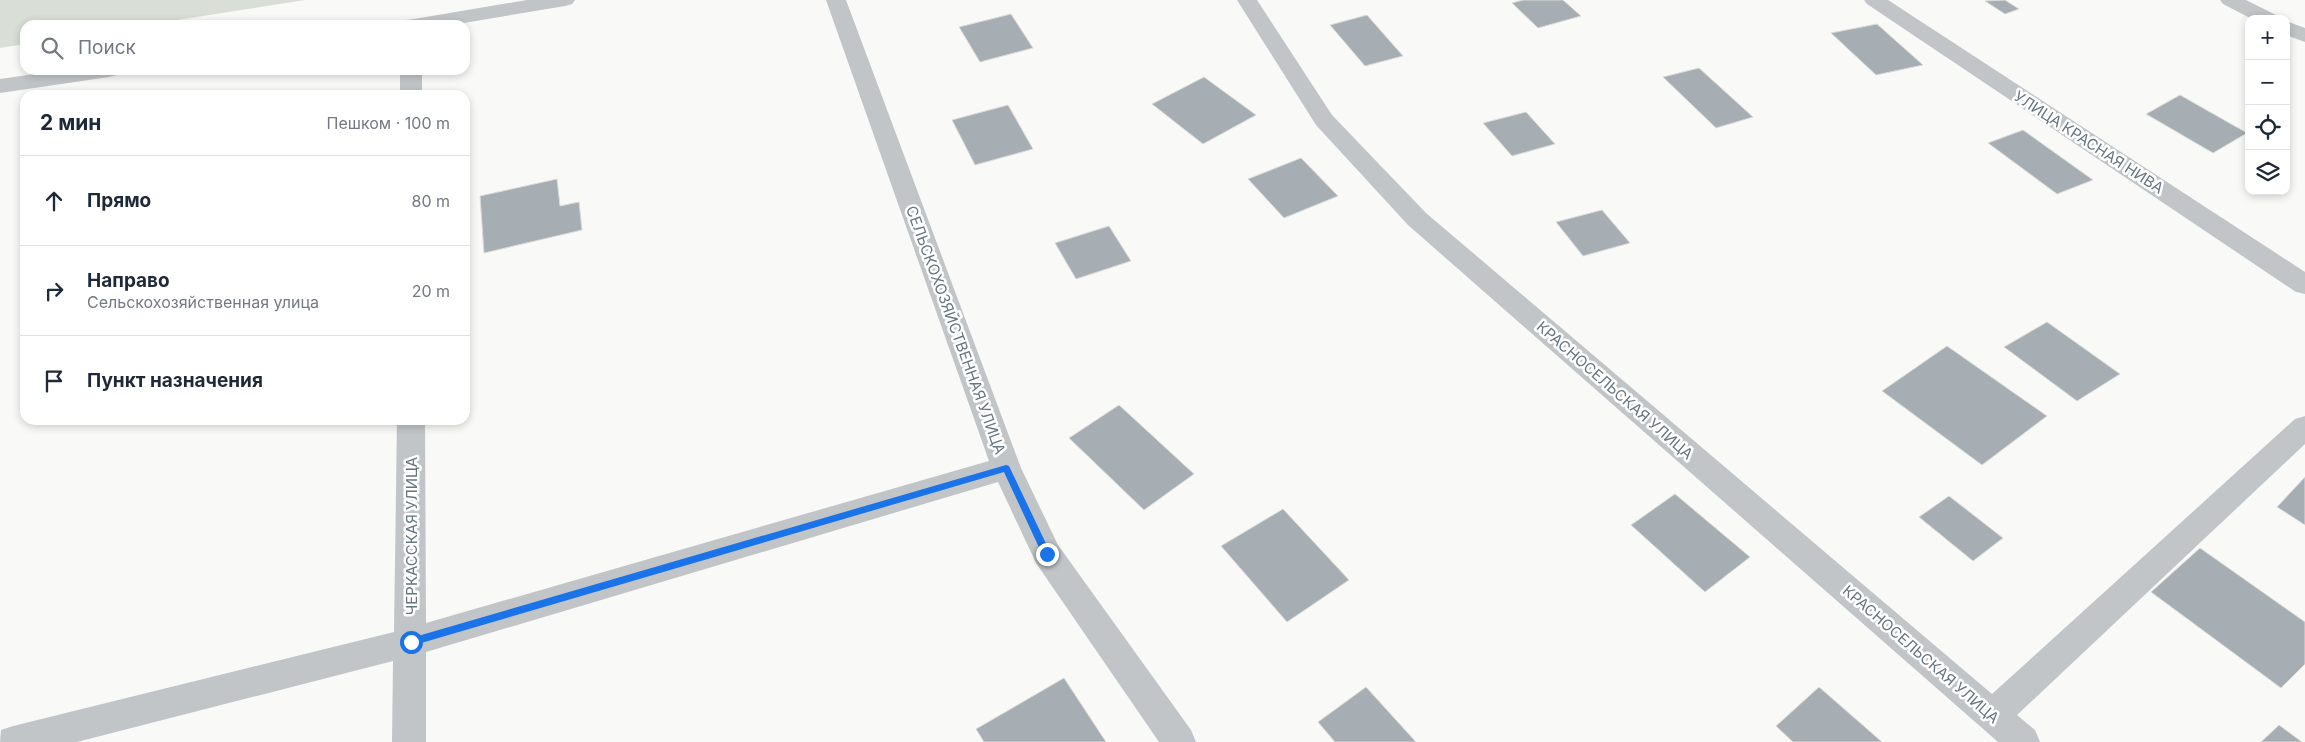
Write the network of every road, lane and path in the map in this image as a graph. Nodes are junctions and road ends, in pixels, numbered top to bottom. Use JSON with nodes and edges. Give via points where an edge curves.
{"nodes":[{"id":1,"x":565,"y":0,"type":"edge"},
{"id":2,"x":836,"y":0,"type":"edge"},
{"id":3,"x":1247,"y":0,"type":"edge"},
{"id":4,"x":1874,"y":0,"type":"edge"},
{"id":5,"x":2230,"y":0,"type":"edge"},
{"id":6,"x":2261,"y":15,"type":"edge"},
{"id":7,"x":444,"y":20,"type":"edge"},
{"id":8,"x":2290,"y":29,"type":"edge"},
{"id":9,"x":2305,"y":36,"type":"edge"},
{"id":10,"x":75,"y":75,"type":"edge"},
{"id":11,"x":411,"y":75,"type":"edge"},
{"id":12,"x":0,"y":86,"type":"edge"},
{"id":13,"x":411,"y":90,"type":"edge"},
{"id":14,"x":2305,"y":285,"type":"edge"},
{"id":15,"x":411,"y":425,"type":"edge"},
{"id":16,"x":2305,"y":427,"type":"edge"},
{"id":17,"x":1006,"y":468,"type":"junction"},
{"id":18,"x":411,"y":642,"type":"junction"},
{"id":19,"x":1992,"y":716,"type":"junction"},
{"id":20,"x":13,"y":742,"type":"edge"},
{"id":21,"x":409,"y":742,"type":"edge"},
{"id":22,"x":1179,"y":742,"type":"edge"},
{"id":23,"x":2023,"y":742,"type":"edge"}],
"edges":[{"from":1,"to":7,"type":"street"},
{"from":2,"to":17,"type":"street","name":"СЕЛЬСКОХОЗЯЙСТВЕННАЯ УЛИЦА"},
{"from":3,"to":19,"type":"street","name":"КРАСНОСЕЛЬСКАЯ УЛИЦА","via":[[1324,120],[1417,219]]},
{"from":4,"to":14,"type":"street","name":"УЛИЦА КРАСНАЯ НИВА"},
{"from":5,"to":6,"type":"street"},
{"from":8,"to":9,"type":"street"},
{"from":10,"to":12,"type":"street"},
{"from":11,"to":13,"type":"street"},
{"from":15,"to":18,"type":"street","name":"ЧЕРКАССКАЯ УЛИЦА"},
{"from":16,"to":19,"type":"street"},
{"from":17,"to":18,"type":"street"},
{"from":17,"to":22,"type":"street","name":"СЕЛЬСКОХОЗЯЙСТВЕННАЯ УЛИЦА","via":[[1047,554]]},
{"from":18,"to":20,"type":"street"},
{"from":18,"to":21,"type":"street","name":"ЧЕРКАССКАЯ УЛИЦА"},
{"from":19,"to":23,"type":"street","name":"КРАСНОСЕЛЬСКАЯ УЛИЦА"}]}
